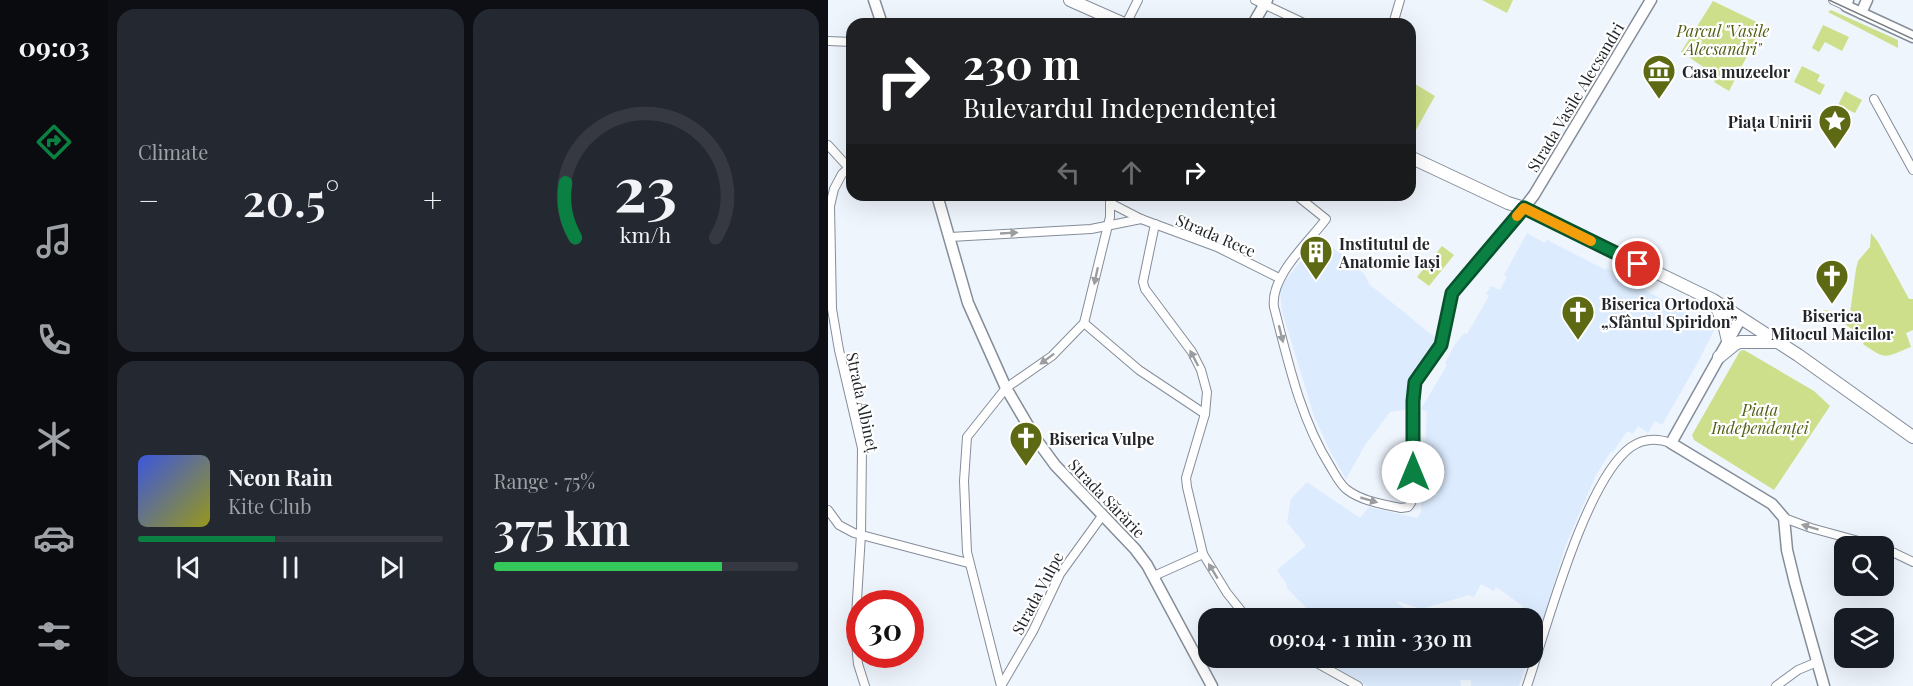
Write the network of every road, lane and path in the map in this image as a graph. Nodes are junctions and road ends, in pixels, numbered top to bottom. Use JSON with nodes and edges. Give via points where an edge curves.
{"nodes":[{"id":1,"x":874,"y":0,"type":"edge"},
{"id":2,"x":1070,"y":0,"type":"edge"},
{"id":3,"x":1138,"y":0,"type":"edge"},
{"id":4,"x":1400,"y":0,"type":"edge"},
{"id":5,"x":1651,"y":0,"type":"edge"},
{"id":6,"x":1833,"y":0,"type":"edge"},
{"id":7,"x":1867,"y":0,"type":"edge"},
{"id":8,"x":1262,"y":2,"type":"edge"},
{"id":9,"x":1847,"y":3,"type":"edge"},
{"id":10,"x":1861,"y":13,"type":"junction"},
{"id":11,"x":880,"y":18,"type":"edge"},
{"id":12,"x":1111,"y":18,"type":"edge"},
{"id":13,"x":1128,"y":18,"type":"edge"},
{"id":14,"x":1255,"y":18,"type":"edge"},
{"id":15,"x":1294,"y":18,"type":"edge"},
{"id":16,"x":1395,"y":18,"type":"edge"},
{"id":17,"x":1913,"y":37,"type":"edge"},
{"id":18,"x":828,"y":41,"type":"edge"},
{"id":19,"x":846,"y":42,"type":"edge"},
{"id":20,"x":1874,"y":99,"type":"dead end"},
{"id":21,"x":828,"y":145,"type":"edge"},
{"id":22,"x":1416,"y":160,"type":"edge"},
{"id":23,"x":846,"y":161,"type":"edge"},
{"id":24,"x":846,"y":170,"type":"edge"},
{"id":25,"x":1913,"y":170,"type":"edge"},
{"id":26,"x":939,"y":201,"type":"edge"},
{"id":27,"x":1304,"y":201,"type":"edge"},
{"id":28,"x":1110,"y":203,"type":"joint"},
{"id":29,"x":829,"y":207,"type":"edge"},
{"id":30,"x":1524,"y":208,"type":"junction"},
{"id":31,"x":1141,"y":219,"type":"junction"},
{"id":32,"x":1155,"y":224,"type":"junction"},
{"id":33,"x":1107,"y":227,"type":"junction"},
{"id":34,"x":950,"y":237,"type":"junction"},
{"id":35,"x":1279,"y":278,"type":"junction"},
{"id":36,"x":1713,"y":300,"type":"junction"},
{"id":37,"x":1742,"y":318,"type":"junction"},
{"id":38,"x":1084,"y":323,"type":"junction"},
{"id":39,"x":1728,"y":341,"type":"junction"},
{"id":40,"x":1778,"y":342,"type":"junction"},
{"id":41,"x":1719,"y":357,"type":"junction"},
{"id":42,"x":1006,"y":388,"type":"junction"},
{"id":43,"x":1205,"y":414,"type":"junction"},
{"id":44,"x":1913,"y":437,"type":"edge"},
{"id":45,"x":1671,"y":443,"type":"junction"},
{"id":46,"x":828,"y":510,"type":"edge"},
{"id":47,"x":1102,"y":516,"type":"junction"},
{"id":48,"x":1784,"y":518,"type":"junction"},
{"id":49,"x":861,"y":534,"type":"junction"},
{"id":50,"x":1840,"y":536,"type":"edge"},
{"id":51,"x":1894,"y":553,"type":"edge"},
{"id":52,"x":1203,"y":554,"type":"junction"},
{"id":53,"x":1913,"y":562,"type":"edge"},
{"id":54,"x":968,"y":563,"type":"junction"},
{"id":55,"x":1154,"y":576,"type":"junction"},
{"id":56,"x":1239,"y":608,"type":"edge"},
{"id":57,"x":1817,"y":662,"type":"junction"},
{"id":58,"x":1326,"y":668,"type":"edge"},
{"id":59,"x":865,"y":686,"type":"edge"},
{"id":60,"x":1001,"y":686,"type":"edge"},
{"id":61,"x":1212,"y":686,"type":"edge"},
{"id":62,"x":1358,"y":686,"type":"edge"},
{"id":63,"x":1527,"y":686,"type":"edge"},
{"id":64,"x":1776,"y":686,"type":"edge"},
{"id":65,"x":1824,"y":686,"type":"edge"}],
"edges":[{"from":1,"to":11,"type":"street"},
{"from":2,"to":12,"type":"main road"},
{"from":3,"to":13,"type":"street"},
{"from":4,"to":16,"type":"street"},
{"from":5,"to":30,"type":"street","name":"Strada Vasile Alecsandri"},
{"from":6,"to":9,"type":"street"},
{"from":7,"to":10,"type":"street"},
{"from":8,"to":14,"type":"street"},
{"from":8,"to":15,"type":"street"},
{"from":9,"to":10,"type":"street"},
{"from":10,"to":17,"type":"street"},
{"from":18,"to":19,"type":"street"},
{"from":20,"to":25,"type":"street"},
{"from":21,"to":23,"type":"street"},
{"from":22,"to":30,"type":"main road"},
{"from":24,"to":29,"type":"street","name":"Strada Albineț","via":[[834,189]]},
{"from":26,"to":34,"type":"street","name":"Strada Sărărie"},
{"from":27,"to":35,"type":"street","via":[[1326,219]]},
{"from":28,"to":31,"type":"street","name":"Strada Rece"},
{"from":28,"to":33,"type":"street"},
{"from":29,"to":49,"type":"street","name":"Strada Albineț","via":[[832,309],[862,448]]},
{"from":35,"to":30,"type":"street","one_way":true,"via":[[1273,295],[1274,307],[1299,400],[1324,457],[1342,485],[1354,495],[1408,507],[1413,472],[1415,382],[1441,345],[1452,293]]},
{"from":30,"to":36,"type":"main road"},
{"from":31,"to":32,"type":"street","name":"Strada Rece"},
{"from":31,"to":33,"type":"street"},
{"from":32,"to":35,"type":"street","name":"Strada Rece","via":[[1217,247]]},
{"from":43,"to":32,"type":"street","one_way":true,"via":[[1207,392],[1201,370],[1192,352],[1144,290]]},
{"from":34,"to":33,"type":"street","one_way":true},
{"from":33,"to":38,"type":"street","one_way":true},
{"from":34,"to":42,"type":"street","name":"Strada Sărărie","via":[[968,303]]},
{"from":36,"to":37,"type":"main road"},
{"from":36,"to":39,"type":"main road"},
{"from":37,"to":39,"type":"street"},
{"from":37,"to":40,"type":"main road"},
{"from":38,"to":42,"type":"street","one_way":true,"via":[[1052,356]]},
{"from":38,"to":43,"type":"street","via":[[1139,370]]},
{"from":39,"to":41,"type":"street"},
{"from":40,"to":41,"type":"main road","via":[[1740,342]]},
{"from":40,"to":44,"type":"main road"},
{"from":41,"to":45,"type":"street"},
{"from":42,"to":47,"type":"street","name":"Strada Sărărie","via":[[1055,465]]},
{"from":42,"to":54,"type":"street","via":[[966,437]]},
{"from":43,"to":52,"type":"street","via":[[1186,477]]},
{"from":45,"to":48,"type":"street","via":[[1772,504]]},
{"from":45,"to":63,"type":"street","via":[[1652,439],[1638,444],[1624,453],[1609,472],[1578,533]]},
{"from":46,"to":49,"type":"street","via":[[839,525]]},
{"from":47,"to":55,"type":"street","name":"Strada Sărărie","via":[[1135,549]]},
{"from":47,"to":60,"type":"street","name":"Strada Vulpe","via":[[1060,574]]},
{"from":50,"to":48,"type":"street","one_way":true},
{"from":48,"to":57,"type":"street","via":[[1795,583]]},
{"from":49,"to":54,"type":"street"},
{"from":49,"to":59,"type":"street","name":"Strada Albineț","via":[[855,633]]},
{"from":51,"to":53,"type":"street"},
{"from":52,"to":55,"type":"street"},
{"from":56,"to":52,"type":"street","one_way":true},
{"from":54,"to":60,"type":"street"},
{"from":55,"to":61,"type":"street","name":"Strada Sărărie"},
{"from":57,"to":64,"type":"street"},
{"from":57,"to":65,"type":"street"},
{"from":58,"to":62,"type":"street"}]}
